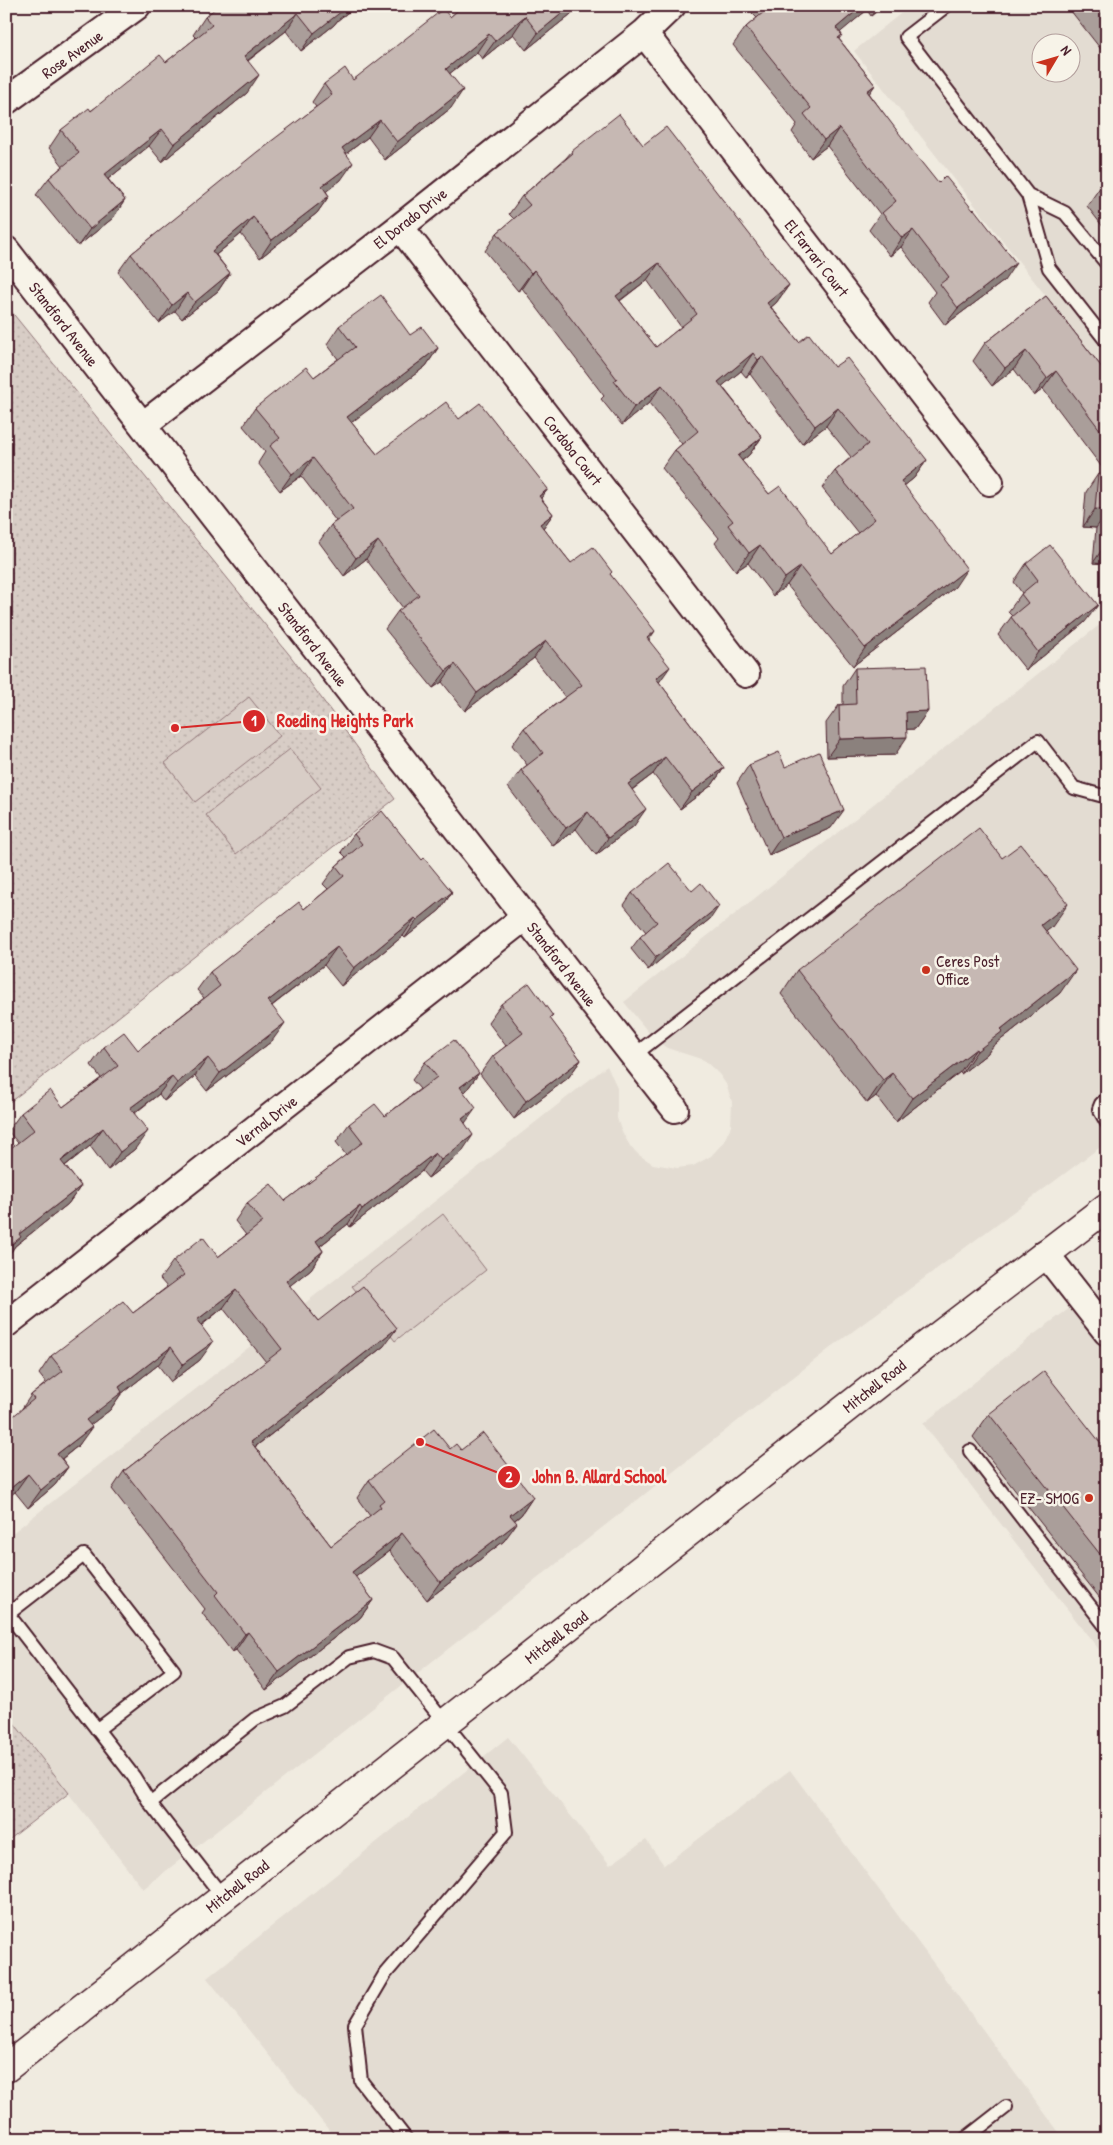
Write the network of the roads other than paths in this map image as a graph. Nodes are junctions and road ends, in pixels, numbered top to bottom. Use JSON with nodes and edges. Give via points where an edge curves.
{"nodes":[{"id":1,"x":137,"y":6,"type":"edge"},
{"id":2,"x":672,"y":6,"type":"edge"},
{"id":3,"x":946,"y":6,"type":"edge"},
{"id":4,"x":644,"y":33,"type":"junction"},
{"id":5,"x":6,"y":101,"type":"edge"},
{"id":6,"x":1028,"y":195,"type":"junction"},
{"id":7,"x":400,"y":227,"type":"junction"},
{"id":8,"x":6,"y":250,"type":"edge"},
{"id":9,"x":1107,"y":264,"type":"edge"},
{"id":10,"x":1107,"y":342,"type":"edge"},
{"id":11,"x":143,"y":425,"type":"junction"},
{"id":12,"x":990,"y":482,"type":"dead end"},
{"id":13,"x":746,"y":674,"type":"dead end"},
{"id":14,"x":1107,"y":797,"type":"edge"},
{"id":15,"x":525,"y":917,"type":"junction"},
{"id":16,"x":633,"y":1056,"type":"junction"},
{"id":17,"x":1107,"y":1098,"type":"edge"},
{"id":18,"x":675,"y":1109,"type":"dead end"},
{"id":19,"x":1107,"y":1122,"type":"edge"},
{"id":20,"x":1107,"y":1207,"type":"edge"},
{"id":21,"x":1044,"y":1253,"type":"junction"},
{"id":22,"x":6,"y":1324,"type":"edge"},
{"id":23,"x":1107,"y":1332,"type":"edge"},
{"id":24,"x":970,"y":1451,"type":"dead end"},
{"id":25,"x":1107,"y":1628,"type":"edge"},
{"id":26,"x":446,"y":1723,"type":"junction"},
{"id":27,"x":97,"y":1730,"type":"junction"},
{"id":28,"x":150,"y":1803,"type":"junction"},
{"id":29,"x":223,"y":1897,"type":"junction"},
{"id":30,"x":6,"y":2068,"type":"edge"},
{"id":31,"x":1006,"y":2107,"type":"dead end"},
{"id":32,"x":406,"y":2139,"type":"edge"},
{"id":33,"x":965,"y":2139,"type":"edge"}],
"edges":[{"from":1,"to":5,"type":"street","name":"Rose Avenue"},
{"from":2,"to":4,"type":"street","name":"El Dorado Drive"},
{"from":3,"to":6,"type":"lane","via":[[906,37]]},
{"from":4,"to":7,"type":"street","name":"El Dorado Drive"},
{"from":4,"to":12,"type":"street","name":"El Farrari Court"},
{"from":6,"to":9,"type":"lane","via":[[1066,213]]},
{"from":6,"to":10,"type":"lane","via":[[1049,268]]},
{"from":7,"to":11,"type":"street","name":"El Dorado Drive"},
{"from":7,"to":13,"type":"street","name":"Cordoba Court"},
{"from":8,"to":11,"type":"street","name":"Standford Avenue"},
{"from":11,"to":15,"type":"street","name":"Standford Avenue"},
{"from":14,"to":16,"type":"lane","via":[[1074,788],[1038,741]]},
{"from":15,"to":16,"type":"street","name":"Standford Avenue"},
{"from":15,"to":22,"type":"street","name":"Vernal Drive"},
{"from":16,"to":18,"type":"street","name":"Standford Avenue"},
{"from":17,"to":19,"type":"lane","via":[[1099,1109]]},
{"from":20,"to":21,"type":"street","name":"Mitchell Road"},
{"from":21,"to":23,"type":"street"},
{"from":21,"to":26,"type":"street","name":"Mitchell Road"},
{"from":24,"to":25,"type":"lane"},
{"from":26,"to":28,"type":"lane","via":[[393,1658],[374,1651],[355,1654],[285,1706],[255,1719]]},
{"from":26,"to":29,"type":"street","name":"Mitchell Road"},
{"from":26,"to":32,"type":"lane","via":[[501,1793],[506,1832],[385,1974],[355,2025],[361,2081]]},
{"from":27,"to":27,"type":"lane","via":[[174,1671],[84,1554],[8,1614]]},
{"from":27,"to":28,"type":"lane"},
{"from":28,"to":29,"type":"lane"},
{"from":29,"to":30,"type":"street","name":"Mitchell Road"},
{"from":31,"to":33,"type":"lane"}]}
